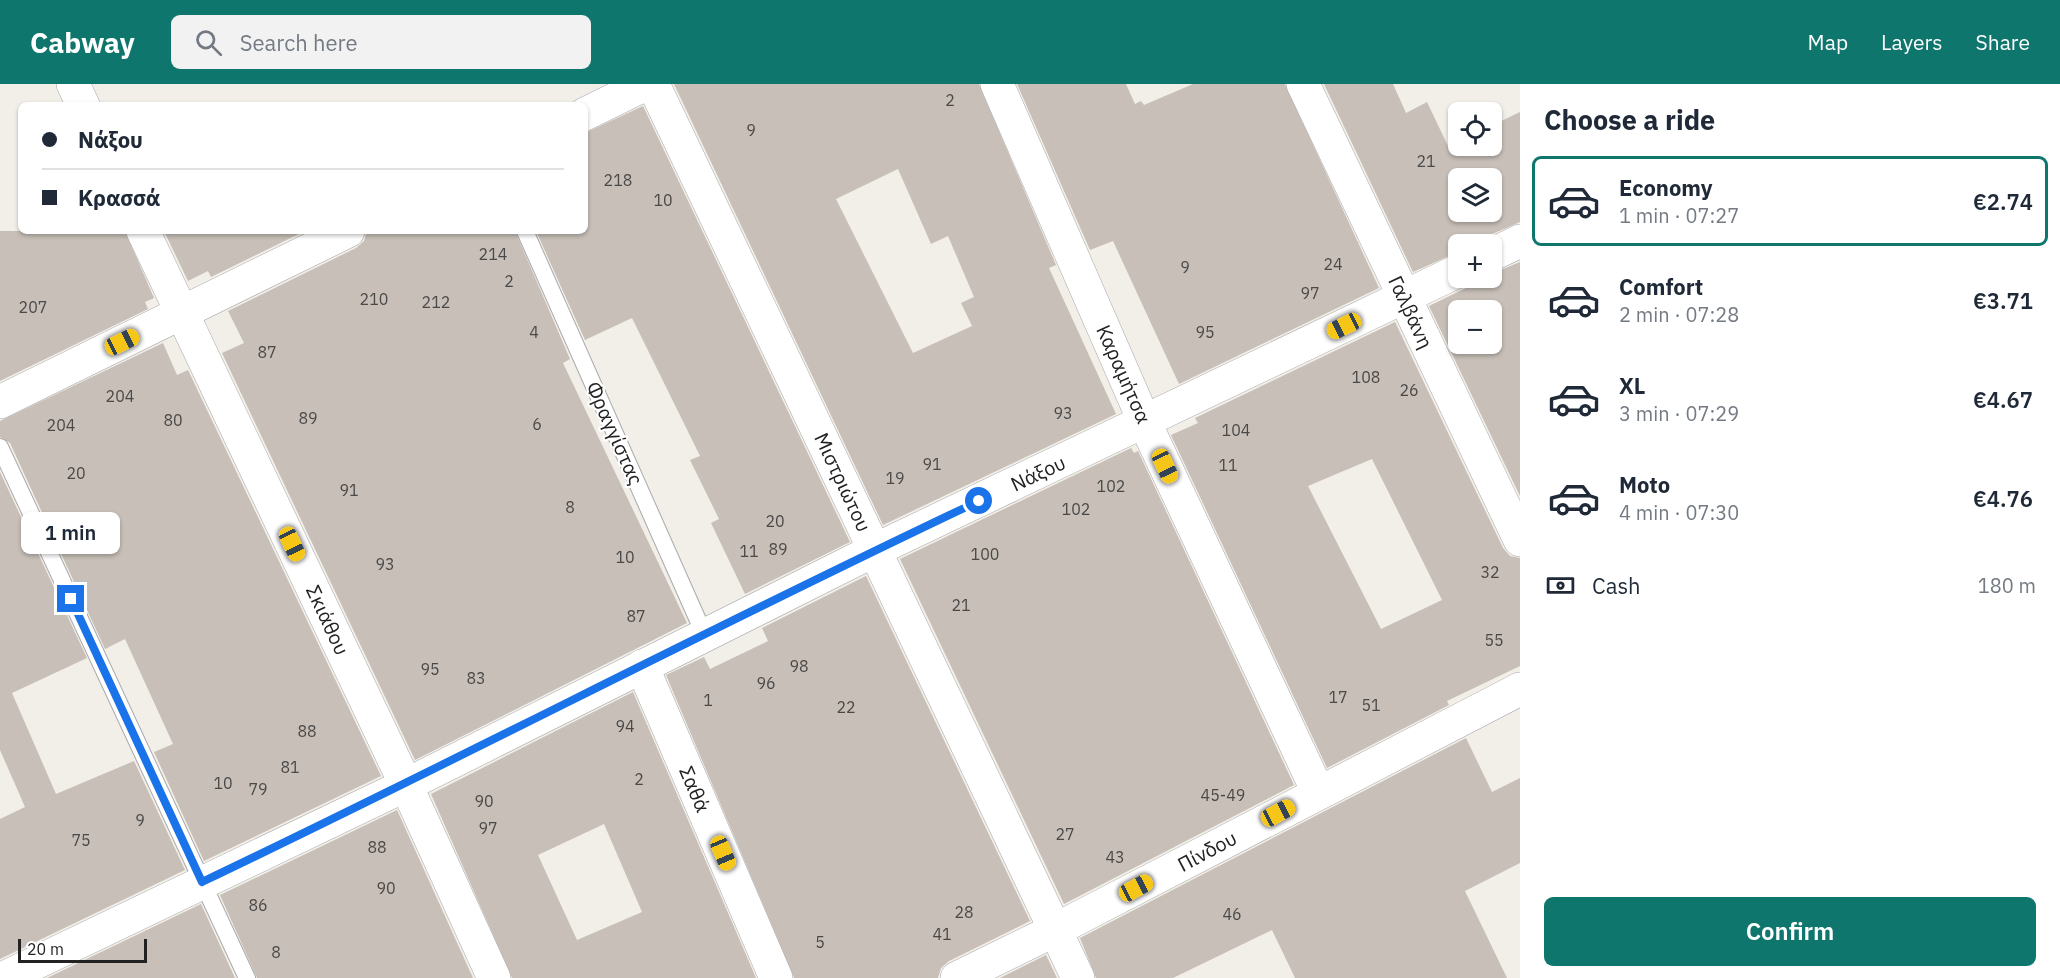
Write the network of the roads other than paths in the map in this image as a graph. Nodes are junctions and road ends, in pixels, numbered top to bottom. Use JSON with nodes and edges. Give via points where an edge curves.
{"nodes":[{"id":1,"x":73,"y":84,"type":"edge"},
{"id":2,"x":645,"y":84,"type":"edge"},
{"id":3,"x":653,"y":84,"type":"edge"},
{"id":4,"x":997,"y":84,"type":"edge"},
{"id":5,"x":1303,"y":84,"type":"edge"},
{"id":6,"x":82,"y":102,"type":"edge"},
{"id":7,"x":588,"y":112,"type":"edge"},
{"id":8,"x":144,"y":234,"type":"edge"},
{"id":9,"x":342,"y":234,"type":"edge"},
{"id":10,"x":526,"y":234,"type":"edge"},
{"id":11,"x":1520,"y":241,"type":"edge"},
{"id":12,"x":1502,"y":250,"type":"edge"},
{"id":13,"x":1448,"y":276,"type":"edge"},
{"id":14,"x":1404,"y":297,"type":"junction"},
{"id":15,"x":182,"y":312,"type":"junction"},
{"id":16,"x":0,"y":402,"type":"edge"},
{"id":17,"x":1145,"y":423,"type":"junction"},
{"id":18,"x":0,"y":447,"type":"edge"},
{"id":19,"x":1520,"y":540,"type":"edge"},
{"id":20,"x":875,"y":550,"type":"junction"},
{"id":21,"x":705,"y":636,"type":"junction"},
{"id":22,"x":642,"y":666,"type":"junction"},
{"id":23,"x":1520,"y":689,"type":"edge"},
{"id":24,"x":406,"y":784,"type":"junction"},
{"id":25,"x":1318,"y":792,"type":"junction"},
{"id":26,"x":202,"y":882,"type":"junction"},
{"id":27,"x":1055,"y":930,"type":"junction"},
{"id":28,"x":3,"y":978,"type":"edge"},
{"id":29,"x":246,"y":978,"type":"edge"},
{"id":30,"x":494,"y":978,"type":"edge"},
{"id":31,"x":776,"y":978,"type":"edge"},
{"id":32,"x":957,"y":978,"type":"edge"},
{"id":33,"x":1078,"y":978,"type":"edge"}],
"edges":[{"from":1,"to":6,"type":"street"},
{"from":2,"to":7,"type":"street"},
{"from":3,"to":20,"type":"street","name":"Μιστριώτου"},
{"from":4,"to":17,"type":"street","name":"Καραμήτσα"},
{"from":5,"to":14,"type":"street","name":"Γαλβάνη"},
{"from":8,"to":15,"type":"street","name":"Σκιάθου"},
{"from":9,"to":15,"type":"street"},
{"from":10,"to":21,"type":"lane","name":"Φραγγίστας"},
{"from":11,"to":12,"type":"street"},
{"from":13,"to":14,"type":"street","name":"Νάξου"},
{"from":14,"to":17,"type":"street","name":"Νάξου"},
{"from":14,"to":19,"type":"street","name":"Γαλβάνη"},
{"from":15,"to":16,"type":"street"},
{"from":15,"to":24,"type":"street","name":"Σκιάθου"},
{"from":17,"to":20,"type":"street","name":"Νάξου"},
{"from":17,"to":25,"type":"street","name":"Καραμήτσα"},
{"from":18,"to":26,"type":"lane"},
{"from":20,"to":21,"type":"street","name":"Νάξου"},
{"from":20,"to":27,"type":"street","name":"Μιστριώτου"},
{"from":21,"to":22,"type":"street","name":"Νάξου"},
{"from":22,"to":24,"type":"street","name":"Νάξου"},
{"from":22,"to":31,"type":"street","name":"Σαθά"},
{"from":23,"to":25,"type":"street","name":"Πίνδου"},
{"from":24,"to":26,"type":"street","name":"Νάξου"},
{"from":24,"to":30,"type":"street","name":"Σκιάθου"},
{"from":25,"to":27,"type":"street","name":"Πίνδου"},
{"from":26,"to":28,"type":"street","name":"Νάξου"},
{"from":26,"to":29,"type":"lane"},
{"from":27,"to":32,"type":"street","name":"Πίνδου"},
{"from":27,"to":33,"type":"street","name":"Μιστριώτου"}]}
